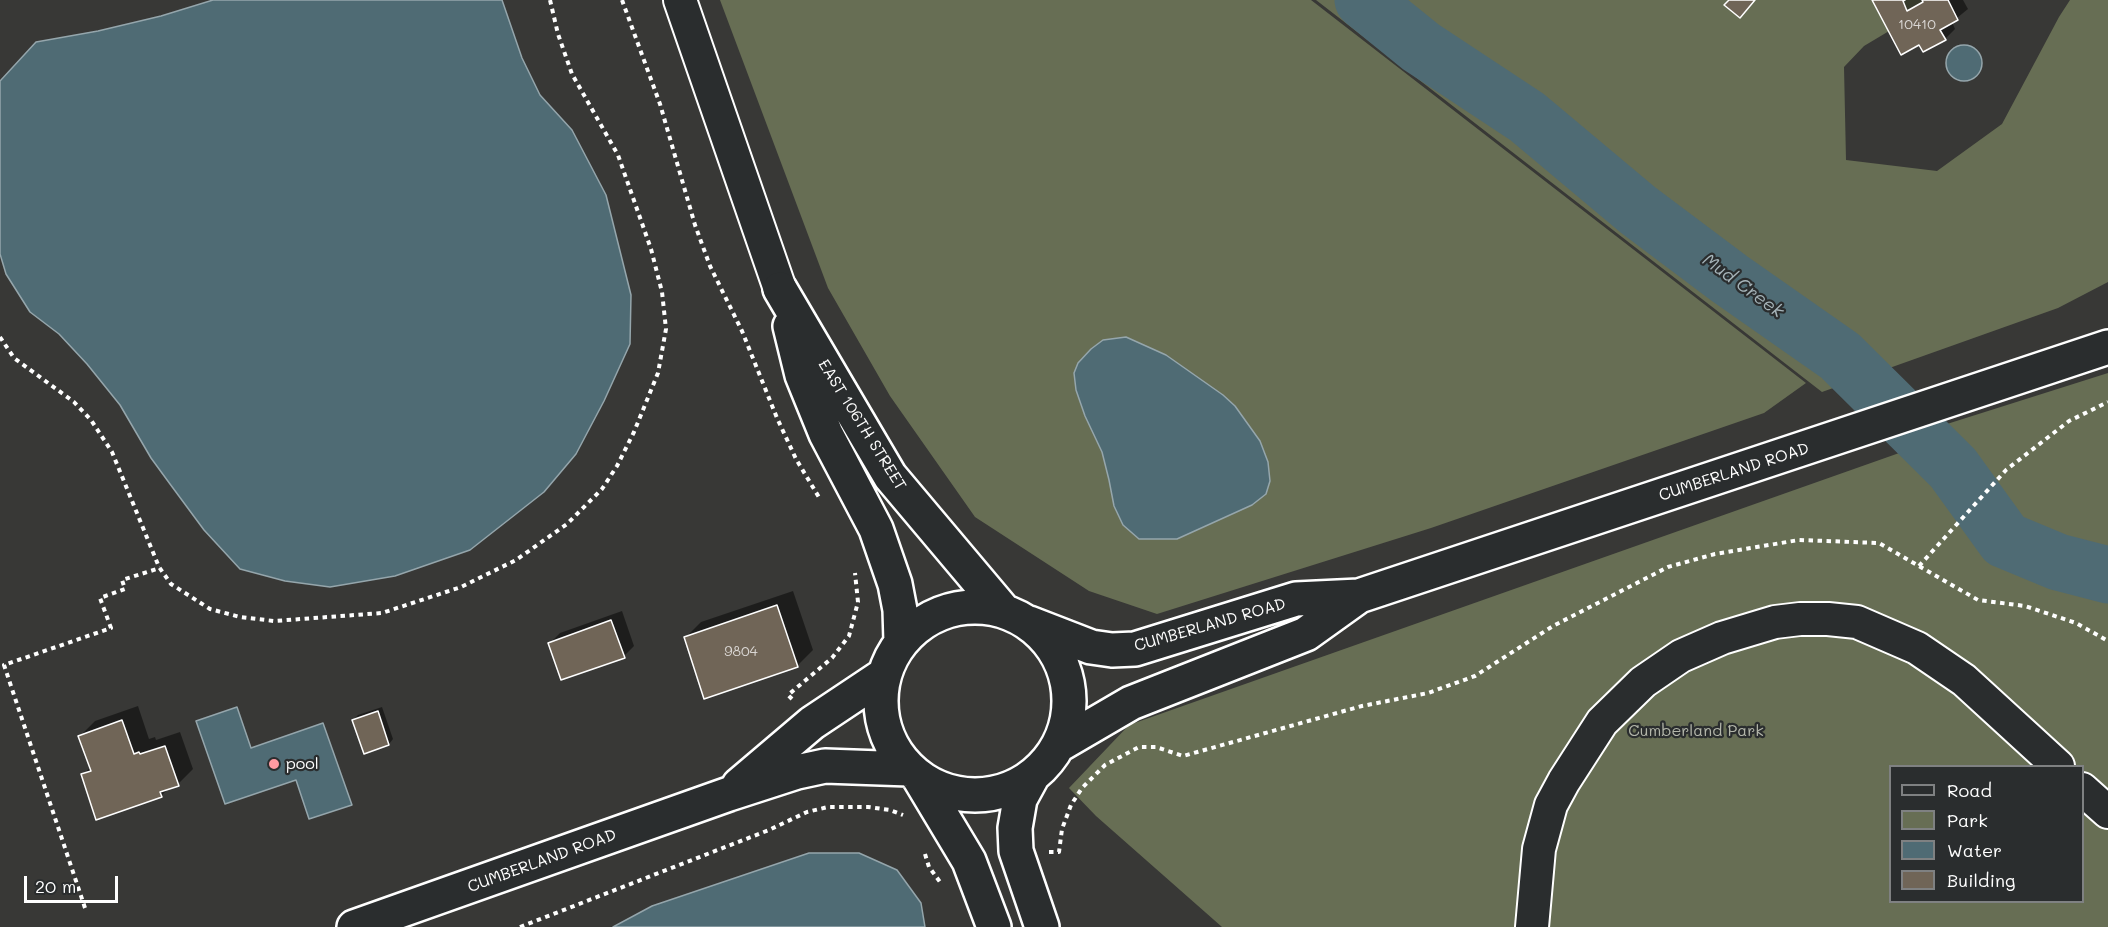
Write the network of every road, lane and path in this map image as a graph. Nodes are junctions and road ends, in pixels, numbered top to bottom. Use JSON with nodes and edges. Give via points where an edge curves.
{"nodes":[{"id":1,"x":550,"y":0,"type":"edge"},
{"id":2,"x":622,"y":0,"type":"edge"},
{"id":3,"x":680,"y":0,"type":"edge"},
{"id":4,"x":780,"y":289,"type":"junction"},
{"id":5,"x":0,"y":337,"type":"edge"},
{"id":6,"x":2108,"y":348,"type":"edge"},
{"id":7,"x":2108,"y":402,"type":"edge"},
{"id":8,"x":822,"y":502,"type":"dead end"},
{"id":9,"x":853,"y":566,"type":"dead end"},
{"id":10,"x":1919,"y":566,"type":"junction"},
{"id":11,"x":160,"y":568,"type":"junction"},
{"id":12,"x":1359,"y":596,"type":"junction"},
{"id":13,"x":1015,"y":616,"type":"junction"},
{"id":14,"x":2108,"y":641,"type":"edge"},
{"id":15,"x":902,"y":642,"type":"junction"},
{"id":16,"x":884,"y":675,"type":"junction"},
{"id":17,"x":788,"y":695,"type":"dead end"},
{"id":18,"x":1059,"y":745,"type":"junction"},
{"id":19,"x":2057,"y":765,"type":"edge"},
{"id":20,"x":913,"y":772,"type":"junction"},
{"id":21,"x":1032,"y":777,"type":"junction"},
{"id":22,"x":2084,"y":791,"type":"edge"},
{"id":23,"x":729,"y":794,"type":"junction"},
{"id":24,"x":2108,"y":812,"type":"edge"},
{"id":25,"x":910,"y":821,"type":"dead end"},
{"id":26,"x":923,"y":849,"type":"dead end"},
{"id":27,"x":1059,"y":852,"type":"dead end"},
{"id":28,"x":942,"y":887,"type":"dead end"},
{"id":29,"x":86,"y":908,"type":"dead end"},
{"id":30,"x":354,"y":927,"type":"edge"},
{"id":31,"x":520,"y":927,"type":"edge"},
{"id":32,"x":994,"y":927,"type":"edge"},
{"id":33,"x":1042,"y":927,"type":"edge"},
{"id":34,"x":1532,"y":927,"type":"edge"}],
"edges":[{"from":1,"to":11,"type":"path","via":[[572,74],[618,155],[662,292],[666,329],[658,373],[634,432],[607,481],[567,524],[516,560],[461,587],[382,614],[274,621],[240,617],[210,609],[171,584]]},
{"from":2,"to":8,"type":"path","via":[[660,104],[694,225],[777,418]]},
{"from":3,"to":4,"type":"street","name":"EAST 106TH STREET"},
{"from":4,"to":13,"type":"main road","name":"EAST 106TH STREET","via":[[890,476]]},
{"from":4,"to":15,"type":"main road","name":"EAST 106TH STREET","via":[[802,375],[826,434],[876,529],[895,584]]},
{"from":5,"to":11,"type":"path","via":[[14,358],[92,420],[105,439]]},
{"from":6,"to":12,"type":"main road","name":"CUMBERLAND ROAD"},
{"from":7,"to":10,"type":"path","via":[[2069,421],[2006,470]]},
{"from":9,"to":17,"type":"path","via":[[858,602],[849,636],[832,658]]},
{"from":10,"to":14,"type":"path","via":[[1978,600],[2025,606],[2076,623]]},
{"from":10,"to":27,"type":"path","via":[[1879,543],[1799,540],[1715,554],[1668,567],[1553,626],[1474,676],[1428,693],[1362,706],[1183,756],[1156,747],[1139,747],[1105,765],[1082,788],[1065,821]]},
{"from":11,"to":29,"type":"path","via":[[122,580],[125,589],[100,598],[111,628],[4,665]]},
{"from":12,"to":13,"type":"main road","name":"CUMBERLAND ROAD","via":[[1296,600],[1135,649],[1092,647]]},
{"from":12,"to":18,"type":"main road","name":"CUMBERLAND ROAD","via":[[1306,634],[1131,703]]},
{"from":13,"to":15,"type":"main road","via":[[975,606],[949,609],[924,620]]},
{"from":13,"to":18,"type":"main road","via":[[1049,641],[1063,665],[1070,691],[1069,719]]},
{"from":15,"to":16,"type":"main road"},
{"from":16,"to":20,"type":"main road","via":[[880,700],[884,725],[894,749]]},
{"from":16,"to":23,"type":"main road","name":"CUMBERLAND ROAD","via":[[812,723]]},
{"from":18,"to":21,"type":"main road"},
{"from":19,"to":34,"type":"street","via":[[1964,680],[1917,648],[1857,622],[1800,619],[1775,622],[1722,638],[1681,656],[1642,682],[1602,722],[1563,781],[1551,805],[1539,849]]},
{"from":20,"to":21,"type":"main road","via":[[935,787],[975,796],[995,794]]},
{"from":20,"to":23,"type":"main road","name":"CUMBERLAND ROAD","via":[[825,766]]},
{"from":20,"to":32,"type":"main road","via":[[969,861]]},
{"from":21,"to":33,"type":"main road","via":[[1020,799],[1016,850]]},
{"from":22,"to":24,"type":"street"},
{"from":23,"to":30,"type":"main road","name":"CUMBERLAND ROAD"},
{"from":25,"to":31,"type":"path","via":[[903,814],[868,807],[828,807],[807,812]]},
{"from":26,"to":28,"type":"path"}]}
